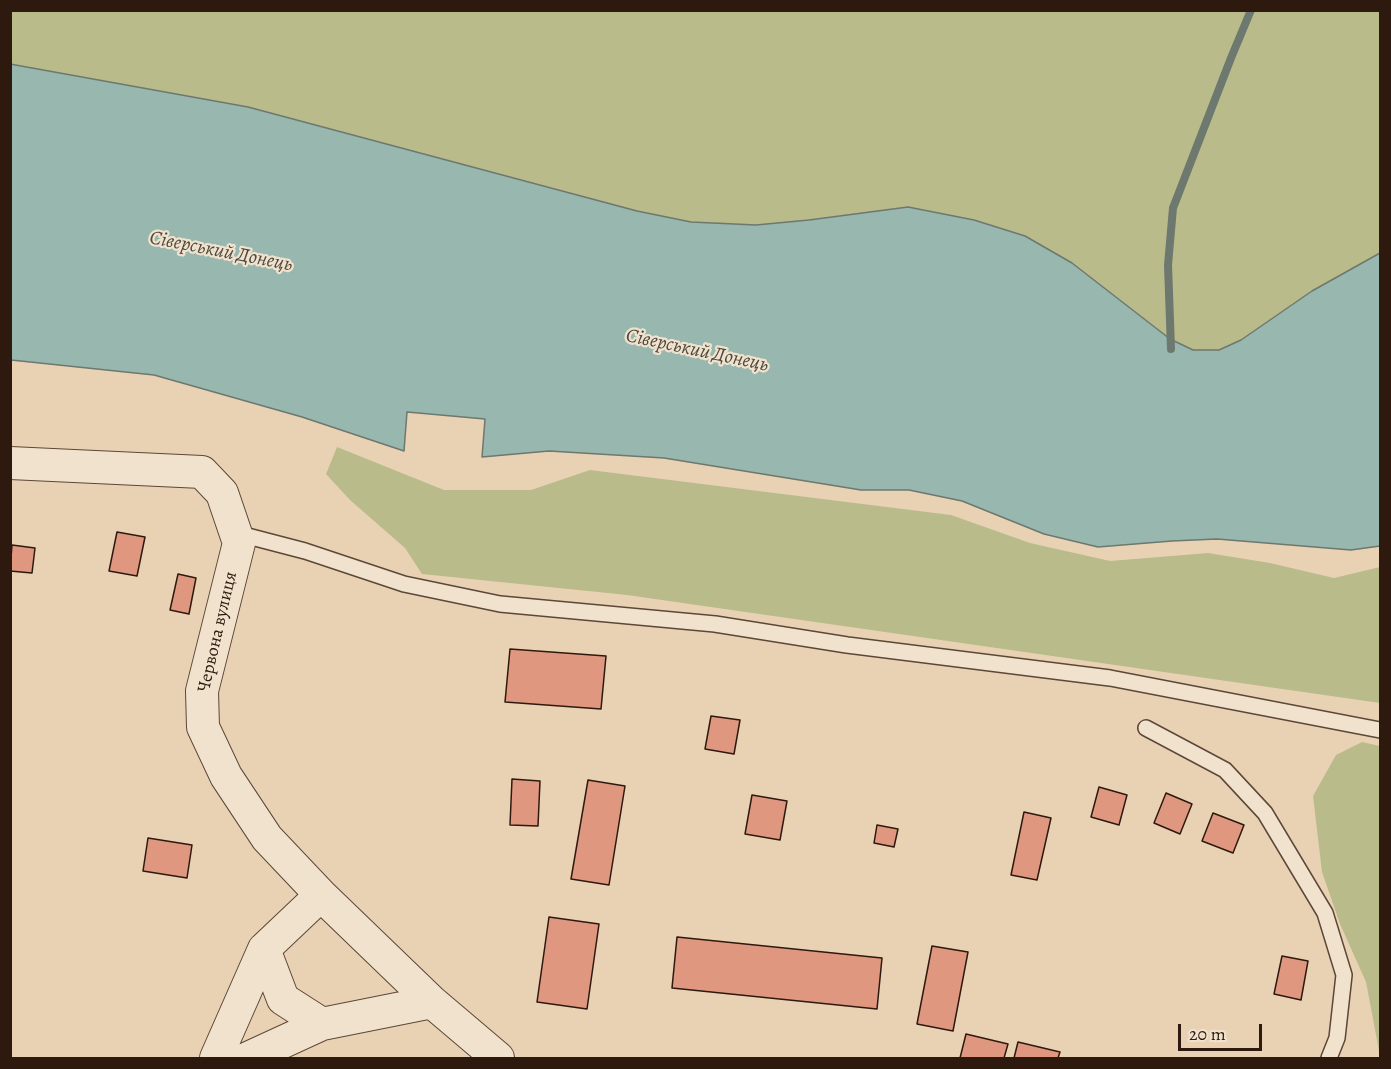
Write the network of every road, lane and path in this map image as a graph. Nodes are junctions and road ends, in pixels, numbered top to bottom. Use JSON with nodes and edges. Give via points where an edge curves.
{"nodes":[{"id":1,"x":10,"y":463,"type":"edge"},
{"id":2,"x":236,"y":533,"type":"junction"},
{"id":3,"x":1146,"y":728,"type":"dead end"},
{"id":4,"x":1380,"y":730,"type":"edge"},
{"id":5,"x":321,"y":895,"type":"junction"},
{"id":6,"x":264,"y":949,"type":"junction"},
{"id":7,"x":432,"y":1002,"type":"junction"},
{"id":8,"x":322,"y":1024,"type":"junction"},
{"id":9,"x":216,"y":1059,"type":"edge"},
{"id":10,"x":248,"y":1059,"type":"edge"},
{"id":11,"x":498,"y":1059,"type":"edge"},
{"id":12,"x":1329,"y":1059,"type":"edge"}],
"edges":[{"from":1,"to":2,"type":"street","name":"Червона вулиця","via":[[202,472],[222,493]]},
{"from":2,"to":4,"type":"lane","via":[[404,584],[500,604],[715,624],[1110,678]]},
{"from":2,"to":5,"type":"street","name":"Червона вулиця","via":[[239,543],[202,691],[203,727],[226,776],[267,838]]},
{"from":3,"to":12,"type":"lane","via":[[1225,770],[1265,813],[1325,913],[1344,975],[1337,1038]]},
{"from":5,"to":6,"type":"street"},
{"from":5,"to":7,"type":"street","name":"Червона вулиця"},
{"from":6,"to":8,"type":"street","via":[[283,999]]},
{"from":6,"to":9,"type":"street"},
{"from":7,"to":8,"type":"street"},
{"from":7,"to":11,"type":"street","name":"Червона вулиця"},
{"from":8,"to":10,"type":"street"}]}
